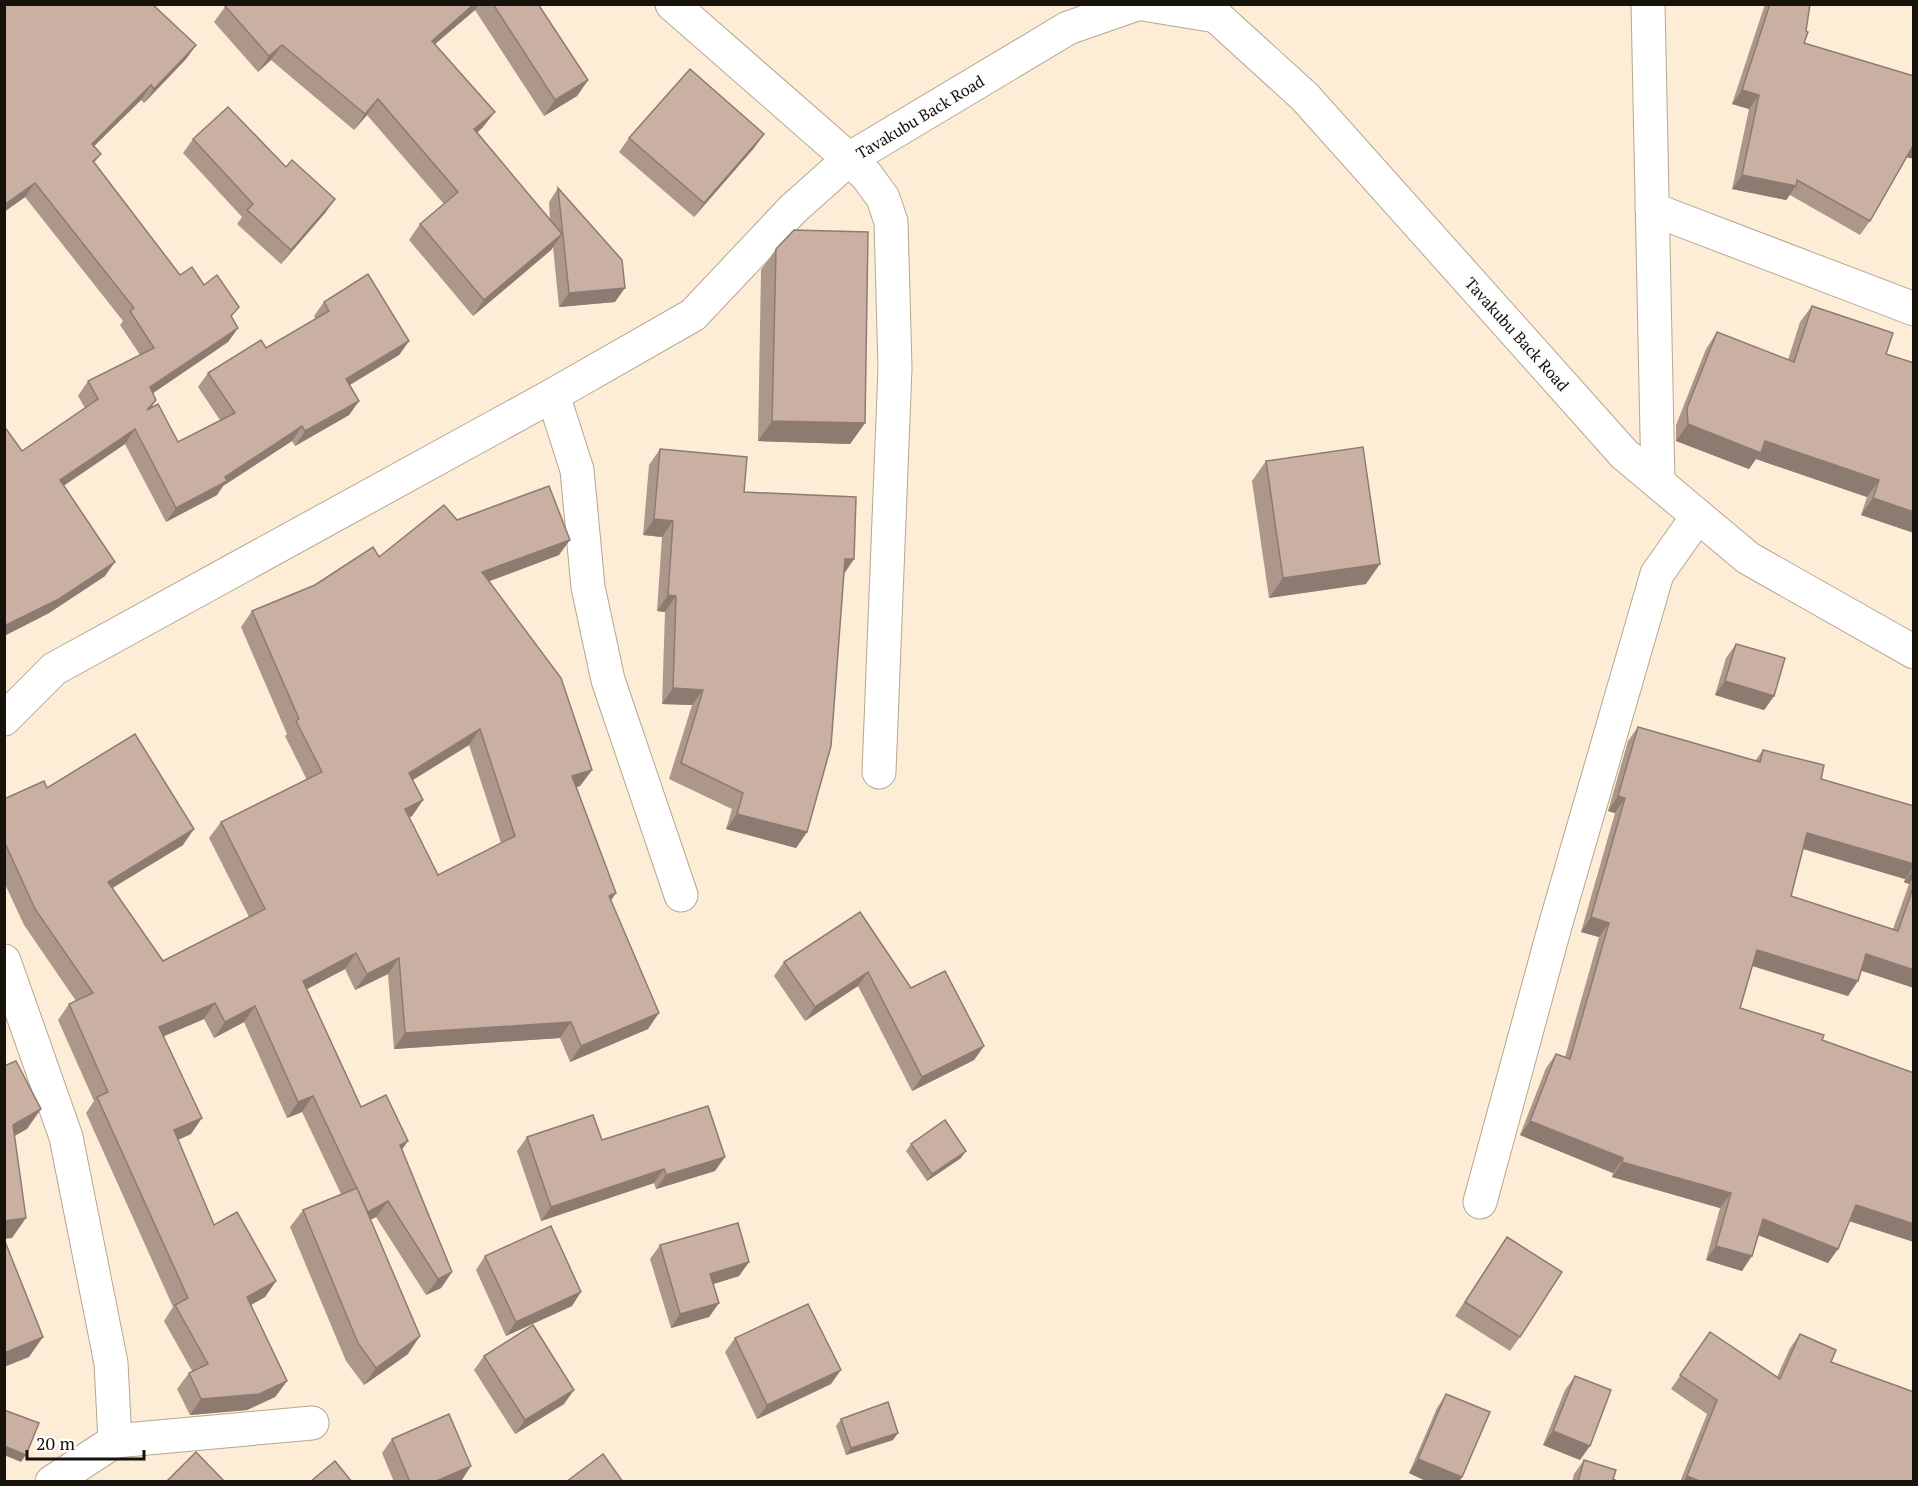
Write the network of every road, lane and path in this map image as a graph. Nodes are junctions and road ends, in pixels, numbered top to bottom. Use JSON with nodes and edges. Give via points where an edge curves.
{"nodes":[{"id":1,"x":672,"y":4,"type":"edge"},
{"id":2,"x":1137,"y":4,"type":"edge"},
{"id":3,"x":1143,"y":4,"type":"edge"},
{"id":4,"x":1648,"y":4,"type":"edge"},
{"id":5,"x":849,"y":159,"type":"junction"},
{"id":6,"x":1652,"y":209,"type":"junction"},
{"id":7,"x":1914,"y":309,"type":"edge"},
{"id":8,"x":553,"y":394,"type":"junction"},
{"id":9,"x":1658,"y":482,"type":"junction"},
{"id":10,"x":1698,"y":516,"type":"junction"},
{"id":11,"x":1914,"y":652,"type":"edge"},
{"id":12,"x":4,"y":719,"type":"edge"},
{"id":13,"x":879,"y":772,"type":"dead end"},
{"id":14,"x":681,"y":895,"type":"dead end"},
{"id":15,"x":4,"y":961,"type":"edge"},
{"id":16,"x":1480,"y":1202,"type":"dead end"},
{"id":17,"x":312,"y":1423,"type":"dead end"},
{"id":18,"x":115,"y":1441,"type":"junction"},
{"id":19,"x":52,"y":1482,"type":"edge"}],
"edges":[{"from":1,"to":5,"type":"street","name":"Tavakubu Back Road"},
{"from":2,"to":5,"type":"street","name":"Tavakubu Back Road","via":[[1068,28]]},
{"from":3,"to":9,"type":"street","name":"Tavakubu Back Road","via":[[1216,16],[1305,97],[1624,454]]},
{"from":4,"to":6,"type":"street"},
{"from":5,"to":8,"type":"street","via":[[793,209],[693,315]]},
{"from":5,"to":13,"type":"street","via":[[883,198],[891,222],[895,368]]},
{"from":6,"to":7,"type":"street"},
{"from":6,"to":9,"type":"street"},
{"from":8,"to":12,"type":"street","via":[[54,669]]},
{"from":8,"to":14,"type":"street","via":[[577,470],[588,587],[608,680]]},
{"from":9,"to":10,"type":"street","name":"Tavakubu Back Road"},
{"from":10,"to":11,"type":"street","name":"Tavakubu Back Road","via":[[1748,558]]},
{"from":10,"to":16,"type":"street","via":[[1657,574]]},
{"from":15,"to":18,"type":"street","via":[[66,1137],[111,1363]]},
{"from":17,"to":18,"type":"street"},
{"from":18,"to":19,"type":"street"}]}
